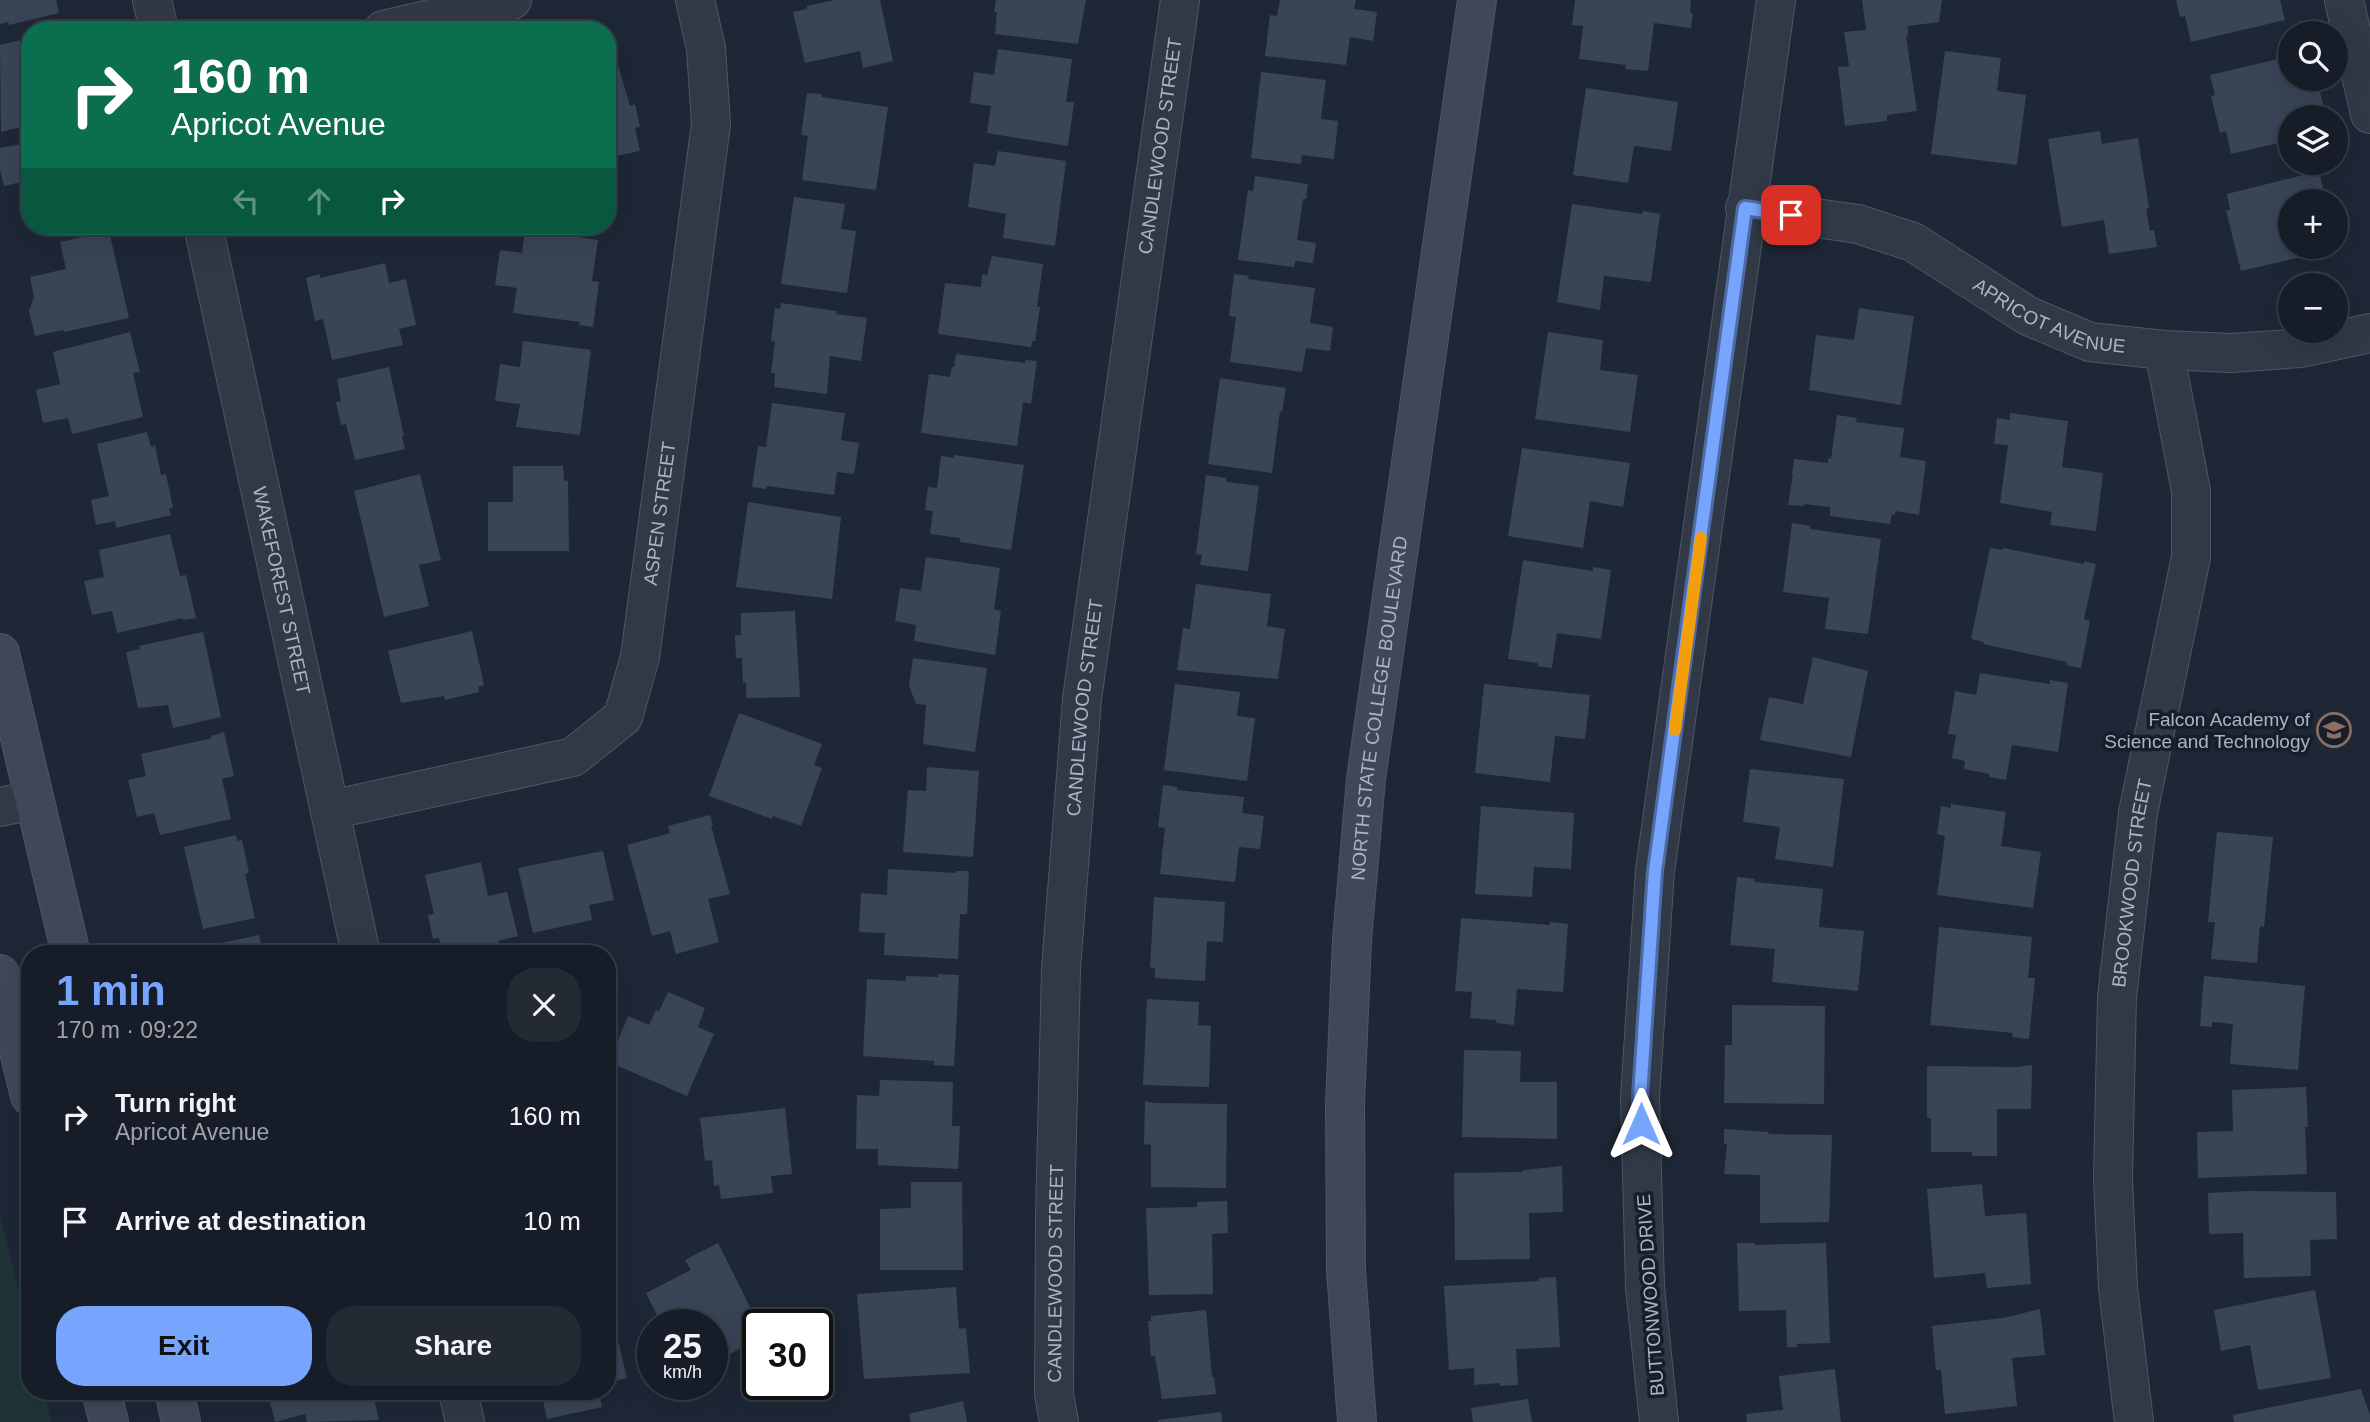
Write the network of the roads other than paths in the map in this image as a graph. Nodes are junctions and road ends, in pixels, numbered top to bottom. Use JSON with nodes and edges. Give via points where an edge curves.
{"nodes":[{"id":1,"x":152,"y":0,"type":"edge"},
{"id":2,"x":512,"y":0,"type":"edge"},
{"id":3,"x":695,"y":0,"type":"edge"},
{"id":4,"x":1180,"y":0,"type":"edge"},
{"id":5,"x":1477,"y":0,"type":"edge"},
{"id":6,"x":1776,"y":0,"type":"edge"},
{"id":7,"x":2344,"y":0,"type":"edge"},
{"id":8,"x":157,"y":21,"type":"edge"},
{"id":9,"x":422,"y":21,"type":"edge"},
{"id":10,"x":2370,"y":114,"type":"edge"},
{"id":11,"x":1745,"y":208,"type":"junction"},
{"id":12,"x":205,"y":235,"type":"edge"},
{"id":13,"x":2370,"y":333,"type":"edge"},
{"id":14,"x":2164,"y":350,"type":"junction"},
{"id":15,"x":0,"y":653,"type":"edge"},
{"id":16,"x":17,"y":804,"type":"edge"},
{"id":17,"x":330,"y":810,"type":"junction"},
{"id":18,"x":68,"y":945,"type":"edge"},
{"id":19,"x":359,"y":945,"type":"edge"},
{"id":20,"x":0,"y":974,"type":"edge"},
{"id":21,"x":21,"y":1059,"type":"edge"},
{"id":22,"x":103,"y":1400,"type":"edge"},
{"id":23,"x":176,"y":1400,"type":"edge"},
{"id":24,"x":460,"y":1400,"type":"edge"},
{"id":25,"x":109,"y":1422,"type":"edge"},
{"id":26,"x":181,"y":1422,"type":"edge"},
{"id":27,"x":466,"y":1422,"type":"edge"},
{"id":28,"x":1059,"y":1422,"type":"edge"},
{"id":29,"x":1357,"y":1422,"type":"edge"},
{"id":30,"x":1659,"y":1422,"type":"edge"},
{"id":31,"x":2134,"y":1422,"type":"edge"}],
"edges":[{"from":1,"to":8,"type":"street"},
{"from":2,"to":9,"type":"street"},
{"from":3,"to":17,"type":"street","name":"ASPEN STREET","via":[[706,48],[711,124],[640,657],[623,717],[573,757]]},
{"from":4,"to":28,"type":"street","name":"CANDLEWOOD STREET","via":[[1082,699],[1061,968],[1054,1394]]},
{"from":5,"to":29,"type":"main road","name":"NORTH STATE COLLEGE BOULEVARD","via":[[1366,779],[1352,940],[1346,1270]]},
{"from":6,"to":11,"type":"street","name":"BUTTONWOOD DRIVE"},
{"from":7,"to":10,"type":"street"},
{"from":11,"to":14,"type":"street","name":"APRICOT AVENUE","via":[[1858,224],[1913,242],[2028,316],[2090,342]]},
{"from":11,"to":30,"type":"street","name":"BUTTONWOOD DRIVE","via":[[1655,871],[1640,1096],[1646,1287]]},
{"from":12,"to":17,"type":"street","name":"WAKEFOREST STREET"},
{"from":13,"to":14,"type":"street","name":"APRICOT AVENUE","via":[[2301,348],[2231,354]]},
{"from":14,"to":31,"type":"street","name":"BROOKWOOD STREET","via":[[2190,491],[2191,557],[2138,813],[2117,997],[2113,1193],[2118,1288]]},
{"from":15,"to":16,"type":"main road"},
{"from":16,"to":18,"type":"main road"},
{"from":17,"to":19,"type":"street","name":"WAKEFOREST STREET"},
{"from":20,"to":21,"type":"main road"},
{"from":22,"to":25,"type":"main road"},
{"from":23,"to":26,"type":"main road"},
{"from":24,"to":27,"type":"street"}]}
